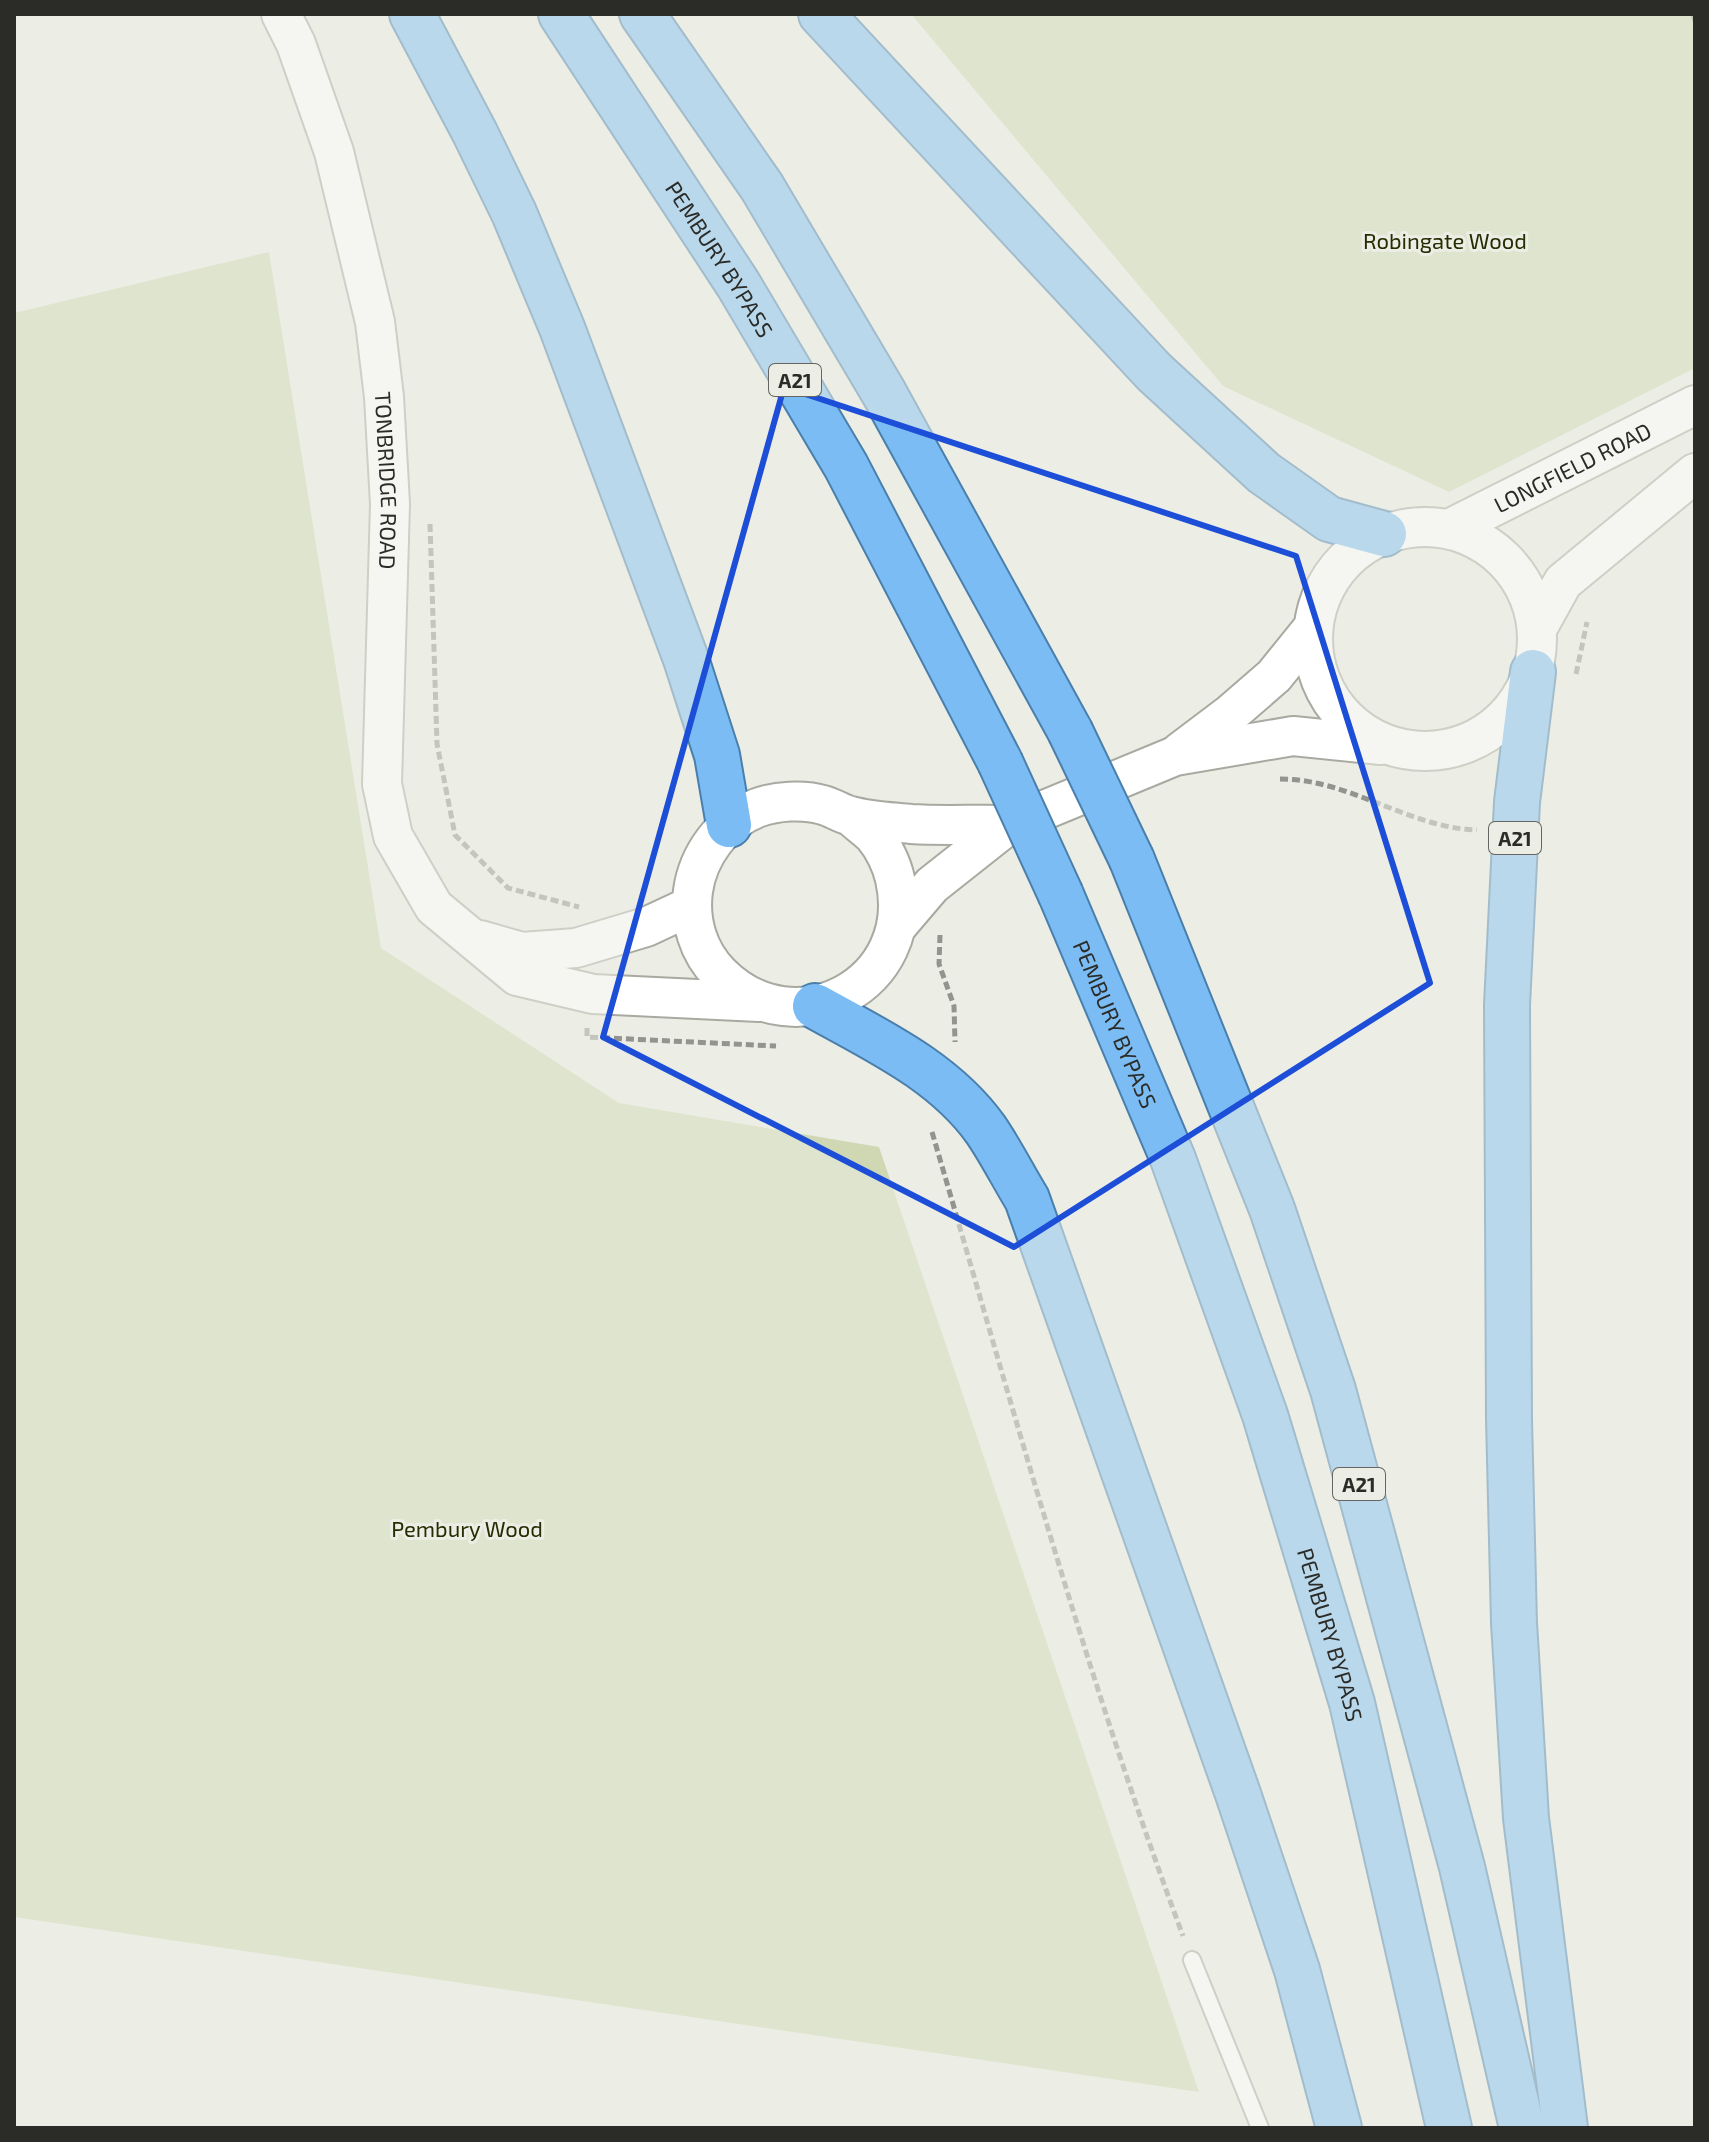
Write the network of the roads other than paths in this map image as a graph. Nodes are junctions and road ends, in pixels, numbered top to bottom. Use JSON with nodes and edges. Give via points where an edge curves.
{"nodes":[{"id":1,"x":281,"y":14,"type":"edge"},
{"id":2,"x":412,"y":14,"type":"edge"},
{"id":3,"x":561,"y":14,"type":"edge"},
{"id":4,"x":642,"y":14,"type":"edge"},
{"id":5,"x":821,"y":14,"type":"edge"},
{"id":6,"x":1695,"y":405,"type":"edge"},
{"id":7,"x":1695,"y":473,"type":"edge"},
{"id":8,"x":1449,"y":529,"type":"junction"},
{"id":9,"x":1384,"y":534,"type":"junction"},
{"id":10,"x":1312,"y":629,"type":"junction"},
{"id":11,"x":1537,"y":629,"type":"junction"},
{"id":12,"x":1533,"y":672,"type":"junction"},
{"id":13,"x":1387,"y":746,"type":"junction"},
{"id":14,"x":1175,"y":756,"type":"junction"},
{"id":15,"x":851,"y":816,"type":"junction"},
{"id":16,"x":729,"y":825,"type":"junction"},
{"id":17,"x":1008,"y":825,"type":"junction"},
{"id":18,"x":691,"y":906,"type":"junction"},
{"id":19,"x":897,"y":926,"type":"junction"},
{"id":20,"x":466,"y":935,"type":"junction"},
{"id":21,"x":759,"y":1002,"type":"junction"},
{"id":22,"x":815,"y":1006,"type":"junction"},
{"id":23,"x":1192,"y":1960,"type":"road end"},
{"id":24,"x":1260,"y":2128,"type":"edge"},
{"id":25,"x":1339,"y":2128,"type":"edge"},
{"id":26,"x":1449,"y":2128,"type":"edge"},
{"id":27,"x":1522,"y":2128,"type":"edge"},
{"id":28,"x":1565,"y":2128,"type":"edge"}],
"edges":[{"from":1,"to":20,"type":"street","name":"TONBRIDGE ROAD","via":[[334,152],[375,322],[390,504],[382,784],[387,810],[393,836],[434,907]]},
{"from":2,"to":16,"type":"highway","via":[[488,160],[562,328],[686,659],[717,755]]},
{"from":3,"to":26,"type":"highway","name":"PEMBURY BYPASS","number":"A21","bridge":true,"via":[[738,284],[846,466],[1000,762],[1173,1159],[1265,1415],[1352,1703]]},
{"from":4,"to":27,"type":"highway","number":"A21","bridge":true,"via":[[770,200],[884,393],[1070,731],[1132,860],[1272,1209],[1333,1390],[1462,1867]]},
{"from":5,"to":9,"type":"highway","via":[[1198,413],[1264,473],[1329,519]]},
{"from":6,"to":8,"type":"street","name":"LONGFIELD ROAD"},
{"from":7,"to":11,"type":"street","via":[[1563,582]]},
{"from":8,"to":9,"type":"street","via":[[1416,527]]},
{"from":8,"to":11,"type":"street","via":[[1482,542],[1509,565],[1529,595]]},
{"from":9,"to":10,"type":"street","via":[[1357,549],[1335,571],[1319,598]]},
{"from":10,"to":13,"type":"street","via":[[1315,666],[1330,701],[1355,729]]},
{"from":10,"to":14,"type":"street","via":[[1274,676]]},
{"from":11,"to":12,"type":"street"},
{"from":12,"to":13,"type":"street","via":[[1517,705],[1491,730],[1459,747],[1423,752]]},
{"from":12,"to":28,"type":"highway","number":"A21","via":[[1517,802],[1507,1005],[1509,1419],[1526,1818]]},
{"from":13,"to":14,"type":"street","via":[[1293,736]]},
{"from":14,"to":17,"type":"street"},
{"from":15,"to":16,"type":"street","via":[[821,804],[788,801],[756,808]]},
{"from":15,"to":17,"type":"street","via":[[913,824]]},
{"from":15,"to":19,"type":"street","via":[[875,838],[892,867],[899,896]]},
{"from":16,"to":18,"type":"street","via":[[708,848]]},
{"from":17,"to":19,"type":"street","via":[[932,885]]},
{"from":18,"to":20,"type":"street","name":"TONBRIDGE ROAD","via":[[581,947],[522,952]]},
{"from":18,"to":21,"type":"street","via":[[697,937],[711,965],[732,987]]},
{"from":19,"to":22,"type":"street","via":[[886,955],[867,979],[842,997]]},
{"from":20,"to":21,"type":"street","name":"TONBRIDGE ROAD","via":[[517,976],[584,992]]},
{"from":21,"to":22,"type":"street"},
{"from":22,"to":25,"type":"highway","via":[[934,1076],[955,1094],[985,1129],[1027,1199],[1243,1808],[1297,1970]]},
{"from":23,"to":24,"type":"lane"}]}
